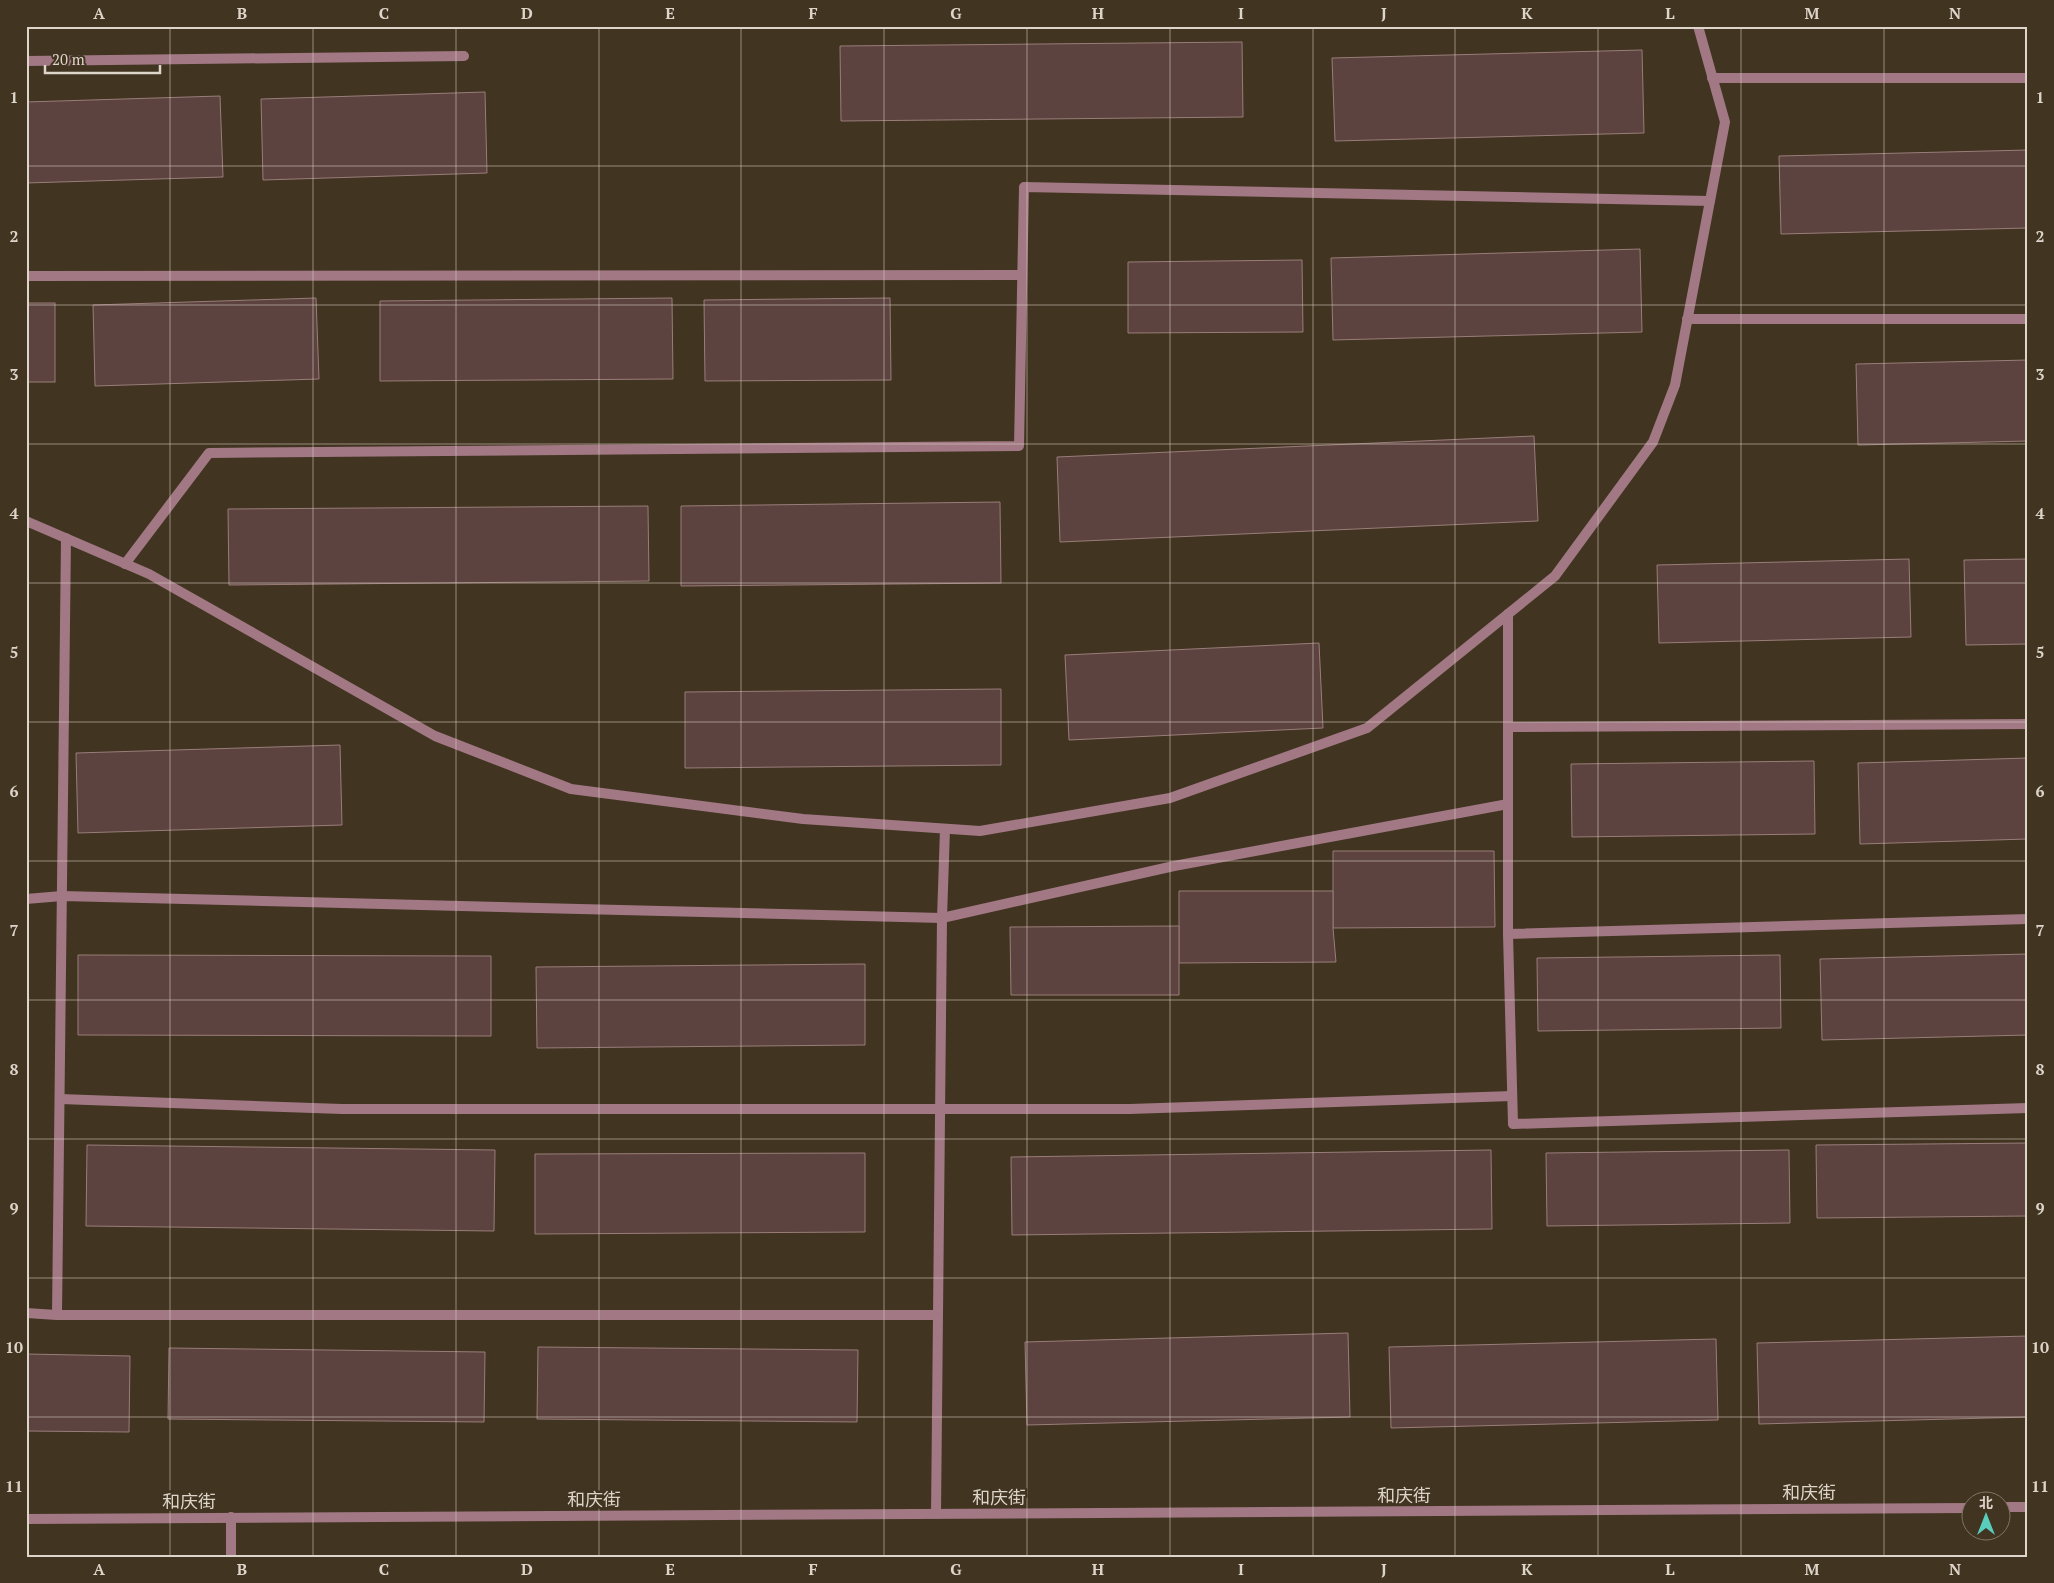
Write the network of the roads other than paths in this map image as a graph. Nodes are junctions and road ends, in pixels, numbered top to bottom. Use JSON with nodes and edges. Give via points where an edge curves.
{"nodes":[{"id":1,"x":1698,"y":26,"type":"edge"},
{"id":2,"x":464,"y":56,"type":"dead end"},
{"id":3,"x":26,"y":61,"type":"edge"},
{"id":4,"x":1712,"y":78,"type":"junction"},
{"id":5,"x":2028,"y":78,"type":"edge"},
{"id":6,"x":1710,"y":201,"type":"junction"},
{"id":7,"x":1022,"y":275,"type":"junction"},
{"id":8,"x":26,"y":276,"type":"edge"},
{"id":9,"x":1687,"y":319,"type":"junction"},
{"id":10,"x":2028,"y":319,"type":"edge"},
{"id":11,"x":26,"y":521,"type":"edge"},
{"id":12,"x":66,"y":538,"type":"junction"},
{"id":13,"x":125,"y":564,"type":"junction"},
{"id":14,"x":1508,"y":614,"type":"junction"},
{"id":15,"x":2028,"y":724,"type":"edge"},
{"id":16,"x":1508,"y":727,"type":"junction"},
{"id":17,"x":1508,"y":804,"type":"junction"},
{"id":18,"x":945,"y":829,"type":"junction"},
{"id":19,"x":62,"y":896,"type":"junction"},
{"id":20,"x":26,"y":900,"type":"edge"},
{"id":21,"x":942,"y":918,"type":"junction"},
{"id":22,"x":2028,"y":919,"type":"edge"},
{"id":23,"x":1508,"y":934,"type":"junction"},
{"id":24,"x":1512,"y":1096,"type":"junction"},
{"id":25,"x":60,"y":1099,"type":"junction"},
{"id":26,"x":2028,"y":1108,"type":"edge"},
{"id":27,"x":940,"y":1109,"type":"junction"},
{"id":28,"x":26,"y":1313,"type":"edge"},
{"id":29,"x":57,"y":1315,"type":"junction"},
{"id":30,"x":938,"y":1315,"type":"junction"},
{"id":31,"x":2028,"y":1507,"type":"edge"},
{"id":32,"x":1962,"y":1508,"type":"edge"},
{"id":33,"x":2012,"y":1508,"type":"edge"},
{"id":34,"x":936,"y":1514,"type":"junction"},
{"id":35,"x":231,"y":1518,"type":"junction"},
{"id":36,"x":26,"y":1519,"type":"edge"},
{"id":37,"x":231,"y":1557,"type":"edge"}],
"edges":[{"from":1,"to":4,"type":"street"},
{"from":2,"to":3,"type":"street"},
{"from":4,"to":5,"type":"street"},
{"from":4,"to":6,"type":"street","via":[[1725,122]]},
{"from":6,"to":7,"type":"street","via":[[1024,188]]},
{"from":6,"to":9,"type":"street"},
{"from":7,"to":8,"type":"street"},
{"from":7,"to":13,"type":"street","via":[[1019,446],[209,453]]},
{"from":9,"to":10,"type":"street"},
{"from":9,"to":14,"type":"street","via":[[1675,385],[1653,442],[1555,576]]},
{"from":11,"to":12,"type":"street"},
{"from":12,"to":13,"type":"street"},
{"from":12,"to":19,"type":"street"},
{"from":13,"to":18,"type":"street","via":[[149,574],[435,736],[571,789],[803,819]]},
{"from":14,"to":16,"type":"street"},
{"from":14,"to":18,"type":"street","via":[[1367,728],[1170,798],[980,831]]},
{"from":15,"to":16,"type":"street"},
{"from":16,"to":17,"type":"street"},
{"from":17,"to":21,"type":"street","via":[[1174,866]]},
{"from":17,"to":23,"type":"street"},
{"from":18,"to":21,"type":"street"},
{"from":19,"to":20,"type":"street"},
{"from":19,"to":21,"type":"street"},
{"from":19,"to":25,"type":"street"},
{"from":21,"to":27,"type":"street"},
{"from":22,"to":23,"type":"street"},
{"from":23,"to":24,"type":"street"},
{"from":24,"to":26,"type":"street","via":[[1513,1124]]},
{"from":24,"to":27,"type":"street","via":[[1130,1109]]},
{"from":25,"to":27,"type":"street","via":[[342,1109]]},
{"from":25,"to":29,"type":"street"},
{"from":27,"to":30,"type":"street"},
{"from":28,"to":29,"type":"street"},
{"from":29,"to":30,"type":"street"},
{"from":30,"to":34,"type":"street"},
{"from":31,"to":33,"type":"street"},
{"from":32,"to":34,"type":"street","name":"和庆街"},
{"from":34,"to":35,"type":"street","name":"和庆街"},
{"from":35,"to":36,"type":"street","name":"和庆街"},
{"from":35,"to":37,"type":"street"}]}
